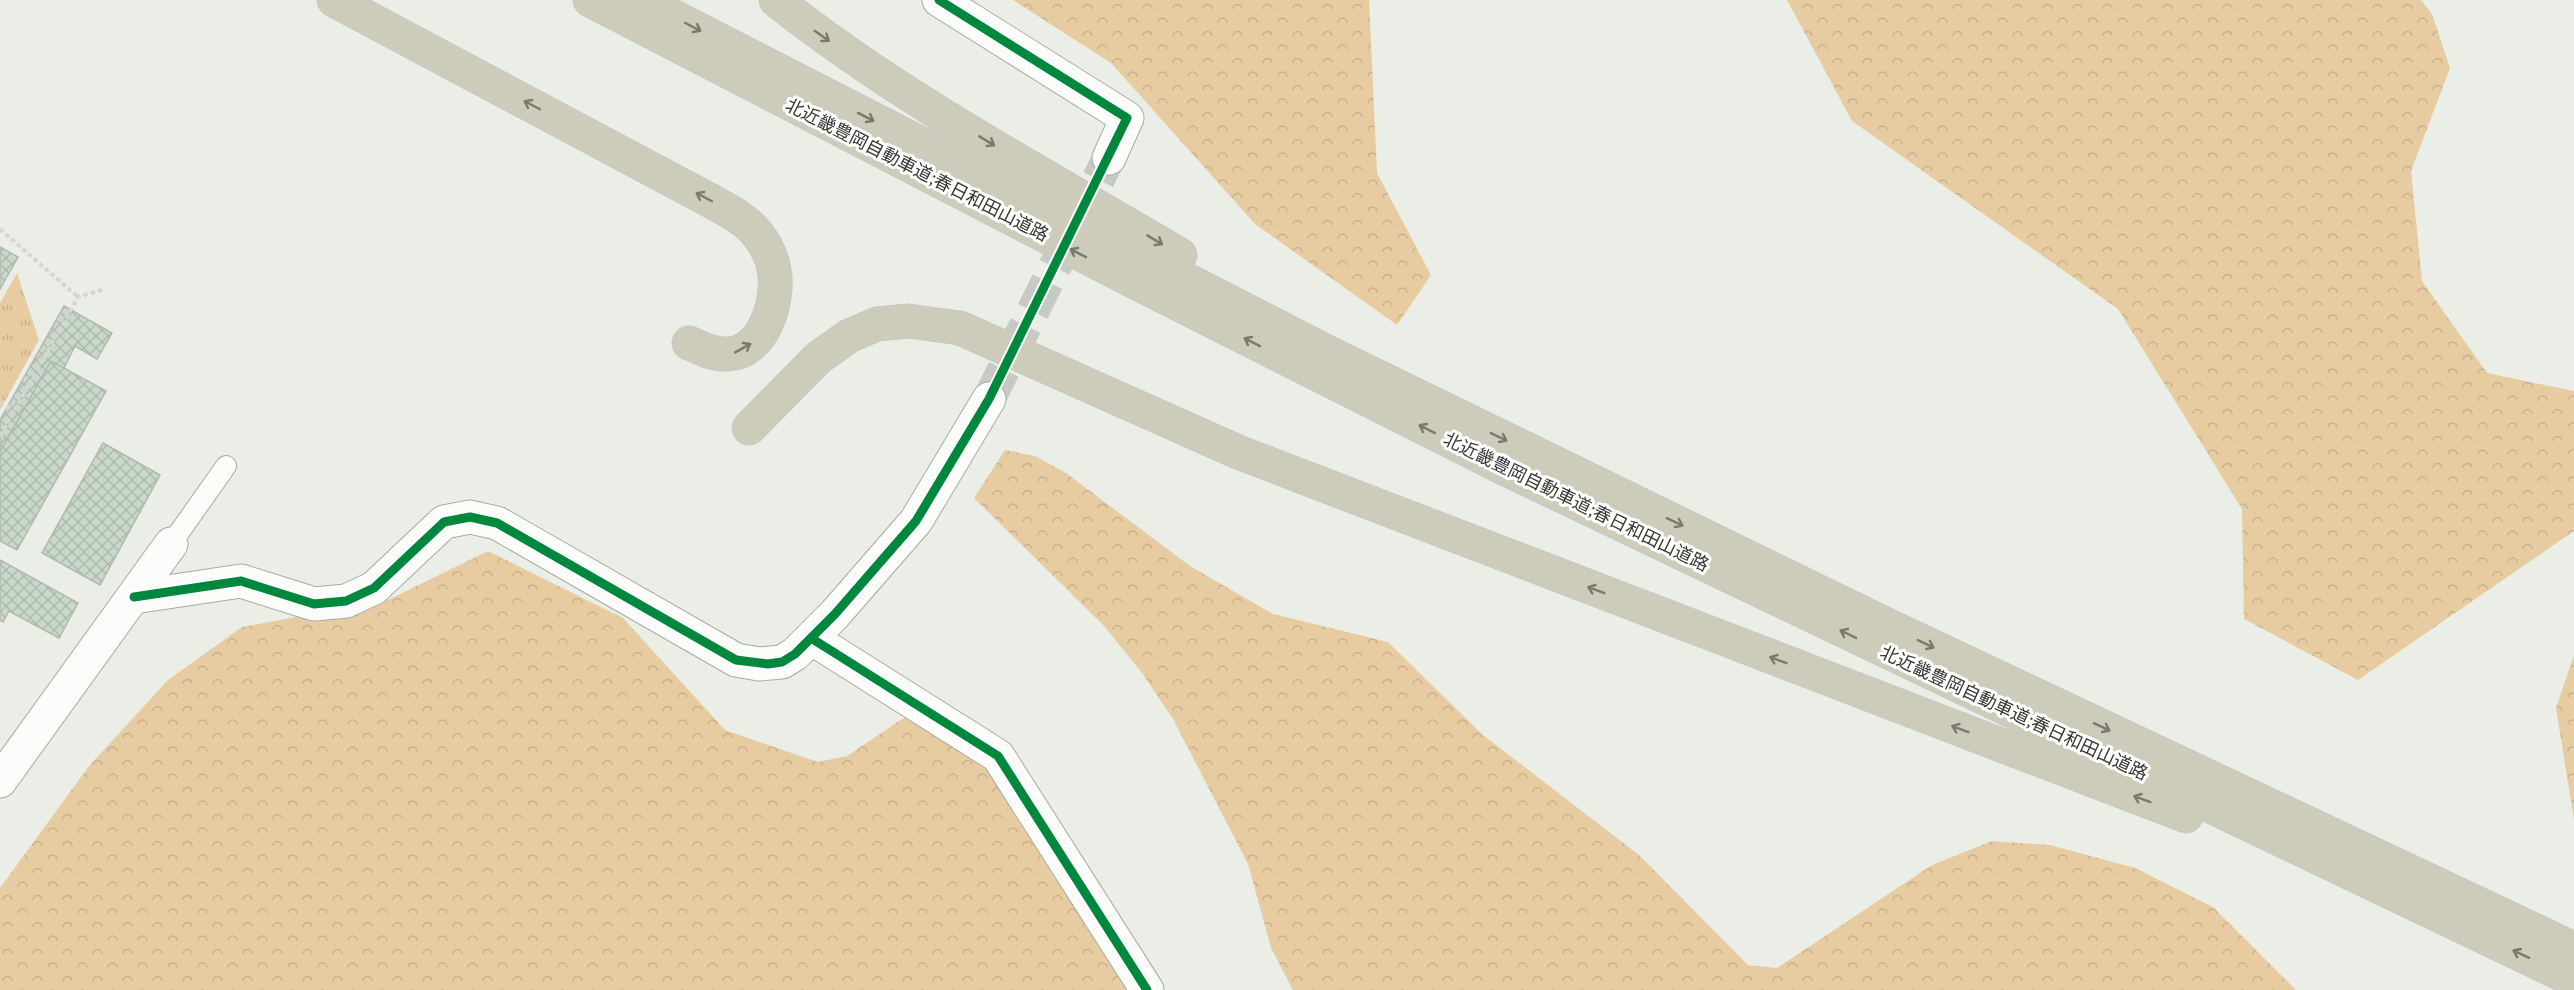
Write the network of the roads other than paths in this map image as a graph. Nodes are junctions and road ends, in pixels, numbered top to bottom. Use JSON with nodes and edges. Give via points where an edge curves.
{"nodes":[{"id":1,"x":334,"y":0,"type":"edge"},
{"id":2,"x":590,"y":0,"type":"edge"},
{"id":3,"x":641,"y":0,"type":"edge"},
{"id":4,"x":776,"y":0,"type":"edge"},
{"id":5,"x":939,"y":0,"type":"edge"},
{"id":6,"x":1109,"y":158,"type":"tunnel mouth"},
{"id":7,"x":689,"y":343,"type":"dead end"},
{"id":8,"x":989,"y":399,"type":"tunnel mouth"},
{"id":9,"x":1428,"y":402,"type":"junction"},
{"id":10,"x":749,"y":428,"type":"dead end"},
{"id":11,"x":226,"y":466,"type":"dead end"},
{"id":12,"x":171,"y":544,"type":"joint"},
{"id":13,"x":134,"y":597,"type":"junction"},
{"id":14,"x":811,"y":638,"type":"junction"},
{"id":15,"x":0,"y":781,"type":"edge"},
{"id":16,"x":2412,"y":903,"type":"junction"},
{"id":17,"x":2574,"y":949,"type":"edge"},
{"id":18,"x":2574,"y":980,"type":"edge"},
{"id":19,"x":1147,"y":990,"type":"edge"}],
"edges":[{"from":7,"to":1,"type":"highway","one_way":true,"via":[[711,353],[730,355],[746,349],[758,337],[772,305],[774,270],[767,249],[753,229],[718,205]]},
{"from":16,"to":2,"type":"highway","name":"北近畿豊岡自動車道;春日和田山道路","one_way":true,"via":[[1504,468]]},
{"from":3,"to":9,"type":"highway","name":"北近畿豊岡自動車道;春日和田山道路","one_way":true},
{"from":4,"to":9,"type":"highway","one_way":true,"via":[[912,96]]},
{"from":5,"to":6,"type":"street","via":[[1127,118]]},
{"from":8,"to":14,"type":"street","via":[[916,520]]},
{"from":9,"to":17,"type":"highway","name":"北近畿豊岡自動車道;春日和田山道路","one_way":true,"via":[[1889,626]]},
{"from":16,"to":10,"type":"highway","one_way":true,"via":[[1238,452],[960,328],[908,321],[877,324],[849,336],[818,358]]},
{"from":11,"to":12,"type":"lane"},
{"from":12,"to":13,"type":"street"},
{"from":13,"to":14,"type":"street","via":[[241,581],[314,604],[346,601],[374,588],[444,522],[470,517],[497,523],[736,660],[782,662]]},
{"from":13,"to":15,"type":"street"},
{"from":14,"to":19,"type":"street","via":[[998,756]]},
{"from":18,"to":16,"type":"highway","name":"北近畿豊岡自動車道;春日和田山道路","one_way":true}]}
